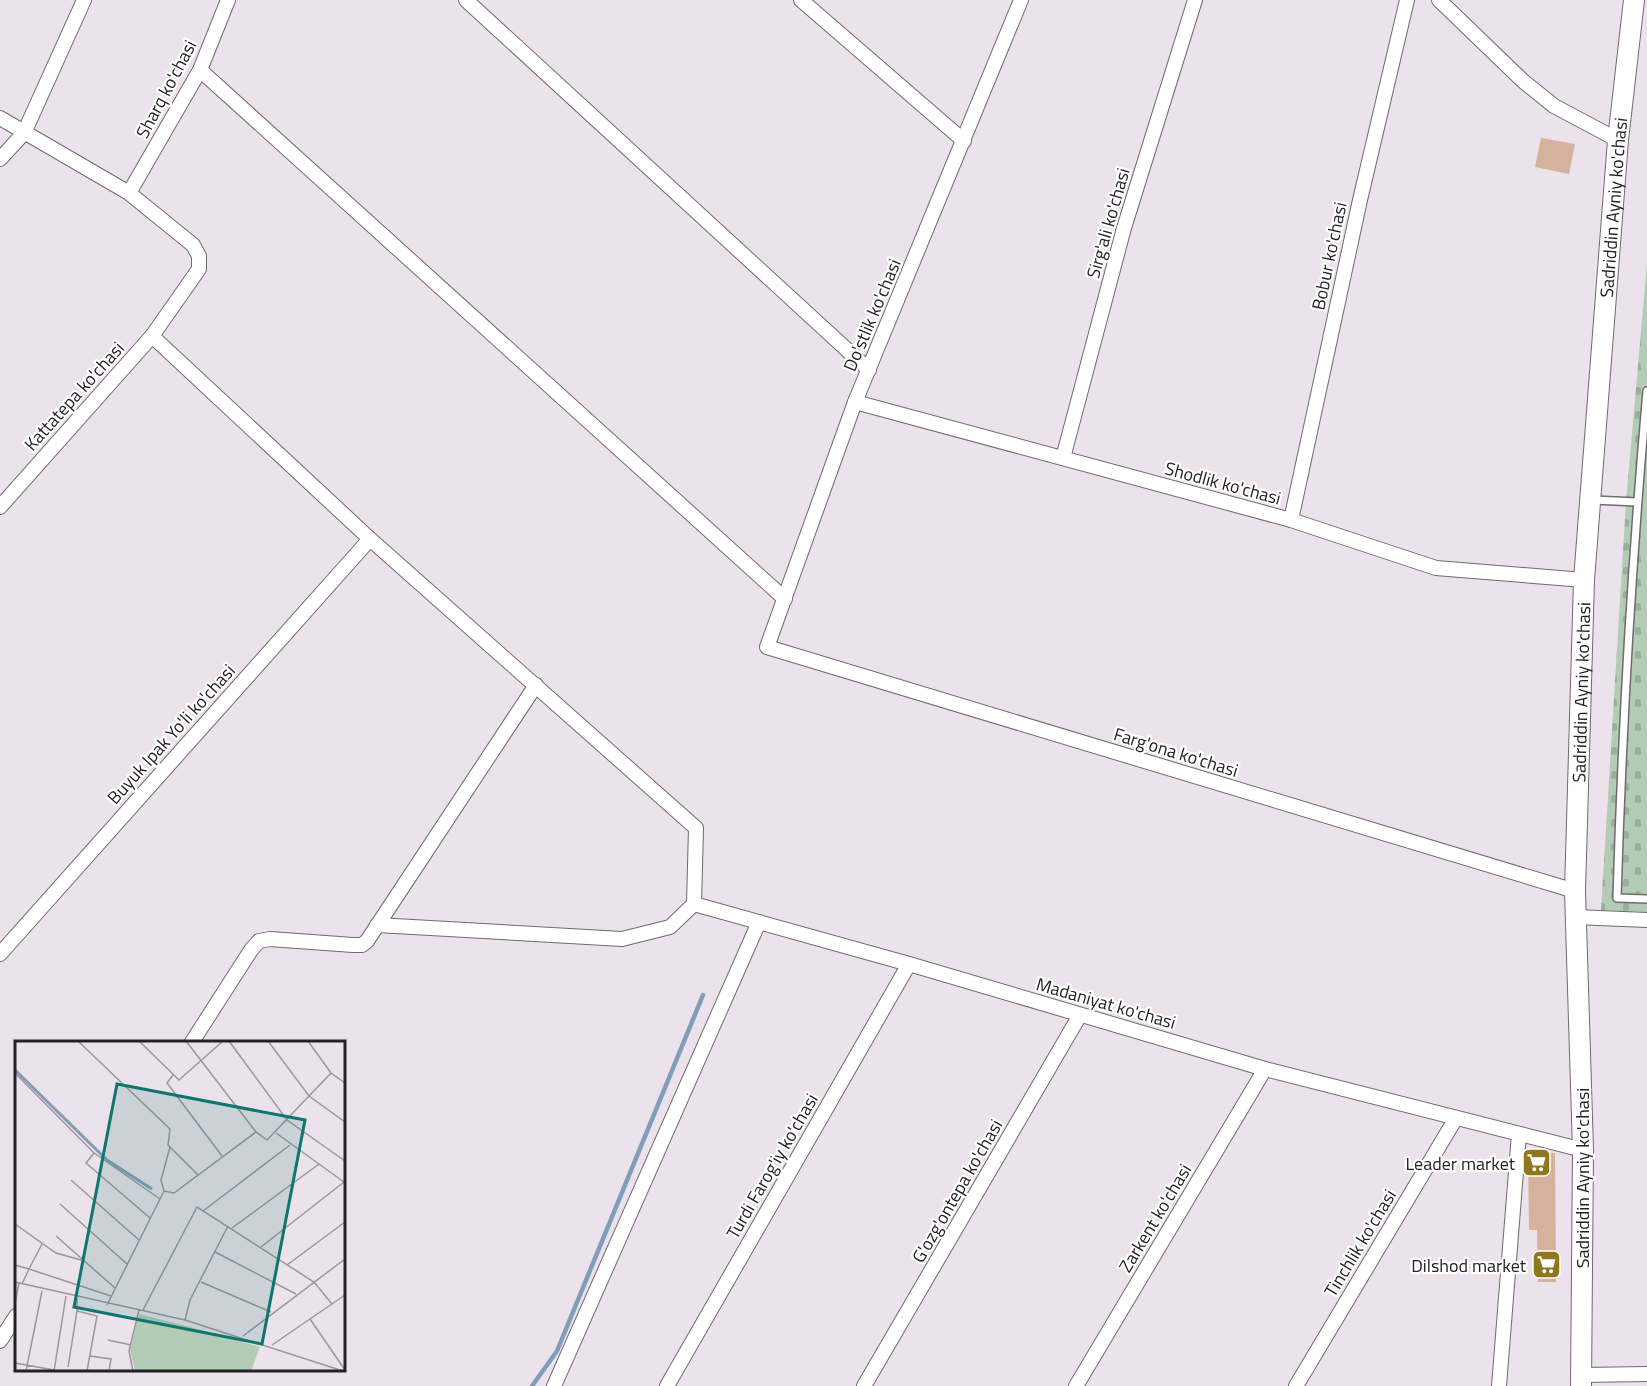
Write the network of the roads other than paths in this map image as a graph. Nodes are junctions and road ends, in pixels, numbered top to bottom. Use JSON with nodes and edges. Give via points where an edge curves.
{"nodes":[{"id":1,"x":84,"y":0,"type":"edge"},
{"id":2,"x":228,"y":0,"type":"edge"},
{"id":3,"x":466,"y":0,"type":"edge"},
{"id":4,"x":801,"y":0,"type":"edge"},
{"id":5,"x":1021,"y":0,"type":"edge"},
{"id":6,"x":1195,"y":0,"type":"edge"},
{"id":7,"x":1407,"y":0,"type":"edge"},
{"id":8,"x":1439,"y":0,"type":"edge"},
{"id":9,"x":1634,"y":0,"type":"edge"},
{"id":10,"x":200,"y":70,"type":"junction"},
{"id":11,"x":0,"y":118,"type":"edge"},
{"id":12,"x":24,"y":133,"type":"junction"},
{"id":13,"x":964,"y":141,"type":"junction"},
{"id":14,"x":1618,"y":141,"type":"junction"},
{"id":15,"x":0,"y":159,"type":"edge"},
{"id":16,"x":129,"y":193,"type":"junction"},
{"id":17,"x":152,"y":336,"type":"junction"},
{"id":18,"x":869,"y":370,"type":"junction"},
{"id":19,"x":1647,"y":391,"type":"edge"},
{"id":20,"x":855,"y":402,"type":"junction"},
{"id":21,"x":1063,"y":458,"type":"junction"},
{"id":22,"x":1590,"y":500,"type":"junction"},
{"id":23,"x":1637,"y":502,"type":"junction"},
{"id":24,"x":0,"y":507,"type":"edge"},
{"id":25,"x":1291,"y":520,"type":"junction"},
{"id":26,"x":370,"y":539,"type":"junction"},
{"id":27,"x":1584,"y":580,"type":"junction"},
{"id":28,"x":785,"y":599,"type":"junction"},
{"id":29,"x":767,"y":648,"type":"joint"},
{"id":30,"x":536,"y":685,"type":"junction"},
{"id":31,"x":1575,"y":891,"type":"junction"},
{"id":32,"x":1647,"y":899,"type":"edge"},
{"id":33,"x":694,"y":904,"type":"junction"},
{"id":34,"x":1575,"y":917,"type":"junction"},
{"id":35,"x":1647,"y":920,"type":"edge"},
{"id":36,"x":759,"y":922,"type":"junction"},
{"id":37,"x":377,"y":925,"type":"junction"},
{"id":38,"x":0,"y":954,"type":"edge"},
{"id":39,"x":909,"y":964,"type":"junction"},
{"id":40,"x":1080,"y":1015,"type":"junction"},
{"id":41,"x":193,"y":1041,"type":"edge"},
{"id":42,"x":1265,"y":1069,"type":"junction"},
{"id":43,"x":1456,"y":1118,"type":"junction"},
{"id":44,"x":1519,"y":1134,"type":"junction"},
{"id":45,"x":1583,"y":1150,"type":"junction"},
{"id":46,"x":15,"y":1318,"type":"edge"},
{"id":47,"x":0,"y":1341,"type":"edge"},
{"id":48,"x":1647,"y":1374,"type":"edge"},
{"id":49,"x":1581,"y":1381,"type":"edge"},
{"id":50,"x":1298,"y":1385,"type":"edge"},
{"id":51,"x":554,"y":1386,"type":"edge"},
{"id":52,"x":667,"y":1386,"type":"edge"},
{"id":53,"x":864,"y":1386,"type":"edge"},
{"id":54,"x":1076,"y":1386,"type":"edge"},
{"id":55,"x":1498,"y":1386,"type":"edge"}],
"edges":[{"from":1,"to":12,"type":"street"},
{"from":2,"to":10,"type":"street","name":"Sharq ko'chasi"},
{"from":3,"to":18,"type":"street"},
{"from":4,"to":13,"type":"street"},
{"from":5,"to":13,"type":"street","name":"Do'stlik ko'chasi"},
{"from":6,"to":21,"type":"street","name":"Sirg'ali ko'chasi","via":[[1124,228]]},
{"from":7,"to":25,"type":"street","name":"Bobur ko'chasi"},
{"from":8,"to":14,"type":"street","via":[[1554,106]]},
{"from":9,"to":14,"type":"street","name":"Sadriddin Ayniy ko'chasi"},
{"from":10,"to":16,"type":"street","name":"Sharq ko'chasi"},
{"from":10,"to":28,"type":"street"},
{"from":11,"to":12,"type":"street","name":"Kattatepa ko'chasi"},
{"from":12,"to":15,"type":"street"},
{"from":12,"to":16,"type":"street","name":"Kattatepa ko'chasi"},
{"from":13,"to":18,"type":"street","name":"Do'stlik ko'chasi"},
{"from":14,"to":22,"type":"street","name":"Sadriddin Ayniy ko'chasi"},
{"from":16,"to":17,"type":"street","name":"Kattatepa ko'chasi","via":[[184,236],[199,256],[199,269]]},
{"from":17,"to":24,"type":"street","name":"Kattatepa ko'chasi"},
{"from":17,"to":26,"type":"street"},
{"from":18,"to":20,"type":"street","name":"Do'stlik ko'chasi"},
{"from":19,"to":23,"type":"lane"},
{"from":20,"to":21,"type":"street","name":"Shodlik ko'chasi"},
{"from":20,"to":28,"type":"street","name":"Do'stlik ko'chasi"},
{"from":21,"to":25,"type":"street","name":"Shodlik ko'chasi"},
{"from":22,"to":23,"type":"lane"},
{"from":22,"to":27,"type":"street","name":"Sadriddin Ayniy ko'chasi"},
{"from":23,"to":32,"type":"lane","via":[[1617,898]]},
{"from":25,"to":27,"type":"street","name":"Shodlik ko'chasi","via":[[1436,568]]},
{"from":26,"to":30,"type":"street"},
{"from":26,"to":38,"type":"street","name":"Buyuk Ipak Yo'li ko'chasi"},
{"from":27,"to":31,"type":"street","name":"Sadriddin Ayniy ko'chasi"},
{"from":28,"to":29,"type":"street","name":"Do'stlik ko'chasi"},
{"from":29,"to":31,"type":"street","name":"Farg'ona ko'chasi"},
{"from":30,"to":33,"type":"street","via":[[696,828]]},
{"from":30,"to":37,"type":"street"},
{"from":31,"to":34,"type":"street","name":"Sadriddin Ayniy ko'chasi"},
{"from":33,"to":36,"type":"street","name":"Madaniyat ko'chasi"},
{"from":33,"to":37,"type":"street","via":[[670,927],[622,939]]},
{"from":34,"to":35,"type":"street"},
{"from":34,"to":45,"type":"street","name":"Sadriddin Ayniy ko'chasi"},
{"from":36,"to":39,"type":"street","name":"Madaniyat ko'chasi"},
{"from":36,"to":51,"type":"street"},
{"from":37,"to":41,"type":"street","via":[[362,945],[259,941]]},
{"from":39,"to":40,"type":"street","name":"Madaniyat ko'chasi"},
{"from":39,"to":52,"type":"street","name":"Turdi Farog'iy ko'chasi"},
{"from":40,"to":42,"type":"street","name":"Madaniyat ko'chasi"},
{"from":40,"to":53,"type":"street","name":"G'ozg'ontepa ko'chasi"},
{"from":42,"to":43,"type":"street","name":"Madaniyat ko'chasi"},
{"from":42,"to":54,"type":"street","name":"Zarkent ko'chasi"},
{"from":43,"to":44,"type":"street","name":"Madaniyat ko'chasi"},
{"from":43,"to":50,"type":"street","name":"Tinchlik ko'chasi"},
{"from":44,"to":45,"type":"street","name":"Madaniyat ko'chasi"},
{"from":44,"to":55,"type":"street"},
{"from":45,"to":49,"type":"street","name":"Sadriddin Ayniy ko'chasi"},
{"from":46,"to":47,"type":"street"},
{"from":48,"to":49,"type":"street"}]}
